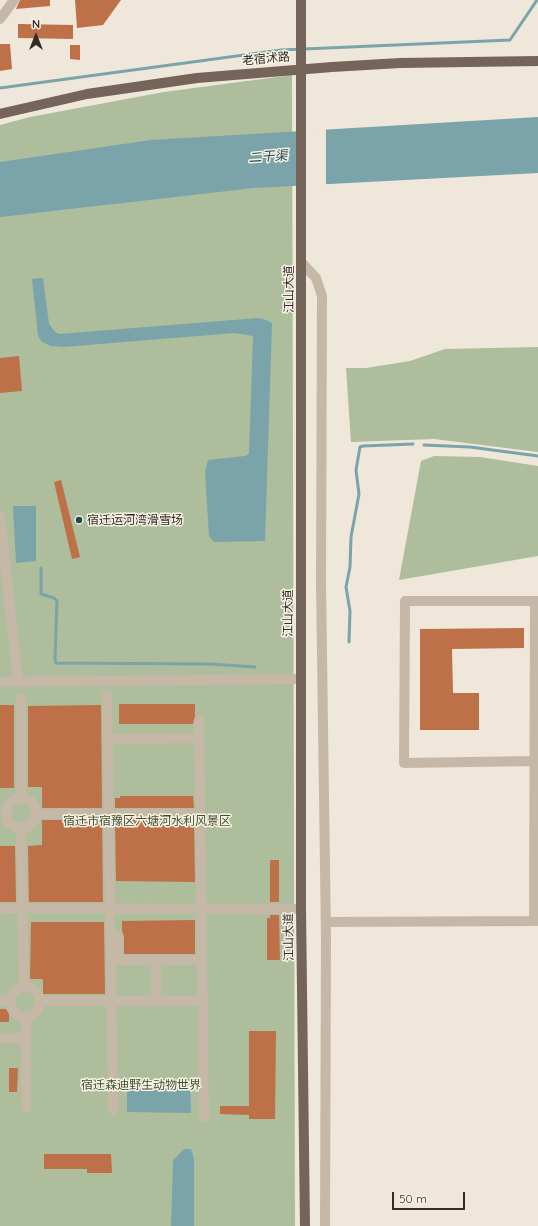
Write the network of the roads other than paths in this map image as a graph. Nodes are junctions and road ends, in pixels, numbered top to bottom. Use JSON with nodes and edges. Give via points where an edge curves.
{"nodes":[{"id":1,"x":14,"y":0,"type":"edge"},
{"id":2,"x":301,"y":2,"type":"edge"},
{"id":3,"x":0,"y":19,"type":"edge"},
{"id":4,"x":538,"y":51,"type":"edge"},
{"id":5,"x":508,"y":60,"type":"junction"},
{"id":6,"x":538,"y":61,"type":"edge"},
{"id":7,"x":0,"y":114,"type":"edge"},
{"id":8,"x":302,"y":263,"type":"junction"},
{"id":9,"x":0,"y":516,"type":"edge"},
{"id":10,"x":537,"y":601,"type":"edge"},
{"id":11,"x":300,"y":679,"type":"junction"},
{"id":12,"x":0,"y":682,"type":"edge"},
{"id":13,"x":18,"y":682,"type":"junction"},
{"id":14,"x":107,"y":695,"type":"dead end"},
{"id":15,"x":21,"y":698,"type":"dead end"},
{"id":16,"x":198,"y":721,"type":"dead end"},
{"id":17,"x":199,"y":738,"type":"junction"},
{"id":18,"x":108,"y":739,"type":"junction"},
{"id":19,"x":535,"y":761,"type":"junction"},
{"id":20,"x":21,"y":799,"type":"junction"},
{"id":21,"x":3,"y":814,"type":"edge"},
{"id":22,"x":35,"y":814,"type":"junction"},
{"id":23,"x":109,"y":814,"type":"junction"},
{"id":24,"x":200,"y":814,"type":"junction"},
{"id":25,"x":20,"y":828,"type":"junction"},
{"id":26,"x":0,"y":908,"type":"edge"},
{"id":27,"x":22,"y":908,"type":"junction"},
{"id":28,"x":110,"y":908,"type":"junction"},
{"id":29,"x":201,"y":908,"type":"junction"},
{"id":30,"x":301,"y":909,"type":"junction"},
{"id":31,"x":536,"y":921,"type":"edge"},
{"id":32,"x":326,"y":922,"type":"junction"},
{"id":33,"x":110,"y":936,"type":"junction"},
{"id":34,"x":156,"y":960,"type":"junction"},
{"id":35,"x":202,"y":960,"type":"junction"},
{"id":36,"x":24,"y":987,"type":"junction"},
{"id":37,"x":5,"y":1001,"type":"edge"},
{"id":38,"x":41,"y":1001,"type":"junction"},
{"id":39,"x":111,"y":1001,"type":"junction"},
{"id":40,"x":156,"y":1001,"type":"junction"},
{"id":41,"x":203,"y":1001,"type":"junction"},
{"id":42,"x":26,"y":1017,"type":"junction"},
{"id":43,"x":0,"y":1038,"type":"edge"},
{"id":44,"x":26,"y":1038,"type":"junction"},
{"id":45,"x":26,"y":1107,"type":"dead end"},
{"id":46,"x":113,"y":1110,"type":"dead end"},
{"id":47,"x":204,"y":1117,"type":"dead end"},
{"id":48,"x":305,"y":1226,"type":"edge"},
{"id":49,"x":325,"y":1226,"type":"edge"}],
"edges":[{"from":1,"to":3,"type":"street"},
{"from":2,"to":8,"type":"main road","name":"江山大道"},
{"from":4,"to":5,"type":"main road","via":[[535,54]]},
{"from":5,"to":6,"type":"main road","name":"老宿沭路"},
{"from":5,"to":7,"type":"main road","name":"老宿沭路","via":[[332,67],[197,78],[87,94]]},
{"from":8,"to":11,"type":"main road","name":"江山大道"},
{"from":8,"to":32,"type":"street","via":[[316,278],[322,296],[321,583]]},
{"from":9,"to":13,"type":"street"},
{"from":10,"to":19,"type":"street"},
{"from":10,"to":19,"type":"street","via":[[405,601],[404,762]]},
{"from":11,"to":13,"type":"street"},
{"from":11,"to":30,"type":"main road","name":"江山大道"},
{"from":12,"to":13,"type":"street"},
{"from":14,"to":18,"type":"street"},
{"from":15,"to":20,"type":"street"},
{"from":16,"to":17,"type":"street"},
{"from":17,"to":18,"type":"street"},
{"from":17,"to":24,"type":"street"},
{"from":18,"to":23,"type":"street"},
{"from":19,"to":31,"type":"street"},
{"from":20,"to":21,"type":"street","via":[[10,803]]},
{"from":20,"to":22,"type":"street","via":[[32,804]]},
{"from":21,"to":25,"type":"street","via":[[11,825]]},
{"from":22,"to":23,"type":"street"},
{"from":22,"to":25,"type":"street","via":[[30,825]]},
{"from":23,"to":24,"type":"street"},
{"from":23,"to":28,"type":"street"},
{"from":24,"to":29,"type":"street"},
{"from":25,"to":27,"type":"street"},
{"from":26,"to":27,"type":"street"},
{"from":27,"to":28,"type":"street"},
{"from":27,"to":36,"type":"street"},
{"from":28,"to":29,"type":"street"},
{"from":28,"to":33,"type":"street"},
{"from":29,"to":30,"type":"street"},
{"from":29,"to":35,"type":"street"},
{"from":30,"to":48,"type":"main road","name":"江山大道"},
{"from":31,"to":32,"type":"street"},
{"from":32,"to":49,"type":"street"},
{"from":33,"to":34,"type":"street","via":[[118,936],[118,960]]},
{"from":33,"to":39,"type":"street"},
{"from":34,"to":35,"type":"street"},
{"from":34,"to":40,"type":"street"},
{"from":35,"to":41,"type":"street"},
{"from":36,"to":37,"type":"street","via":[[15,990]]},
{"from":36,"to":38,"type":"street","via":[[34,989]]},
{"from":37,"to":42,"type":"street","via":[[16,1014]]},
{"from":38,"to":39,"type":"street"},
{"from":38,"to":42,"type":"street","via":[[38,1010]]},
{"from":39,"to":40,"type":"street"},
{"from":39,"to":46,"type":"street"},
{"from":40,"to":41,"type":"street"},
{"from":41,"to":47,"type":"street"},
{"from":42,"to":44,"type":"street"},
{"from":43,"to":44,"type":"street"},
{"from":44,"to":45,"type":"street"}]}
